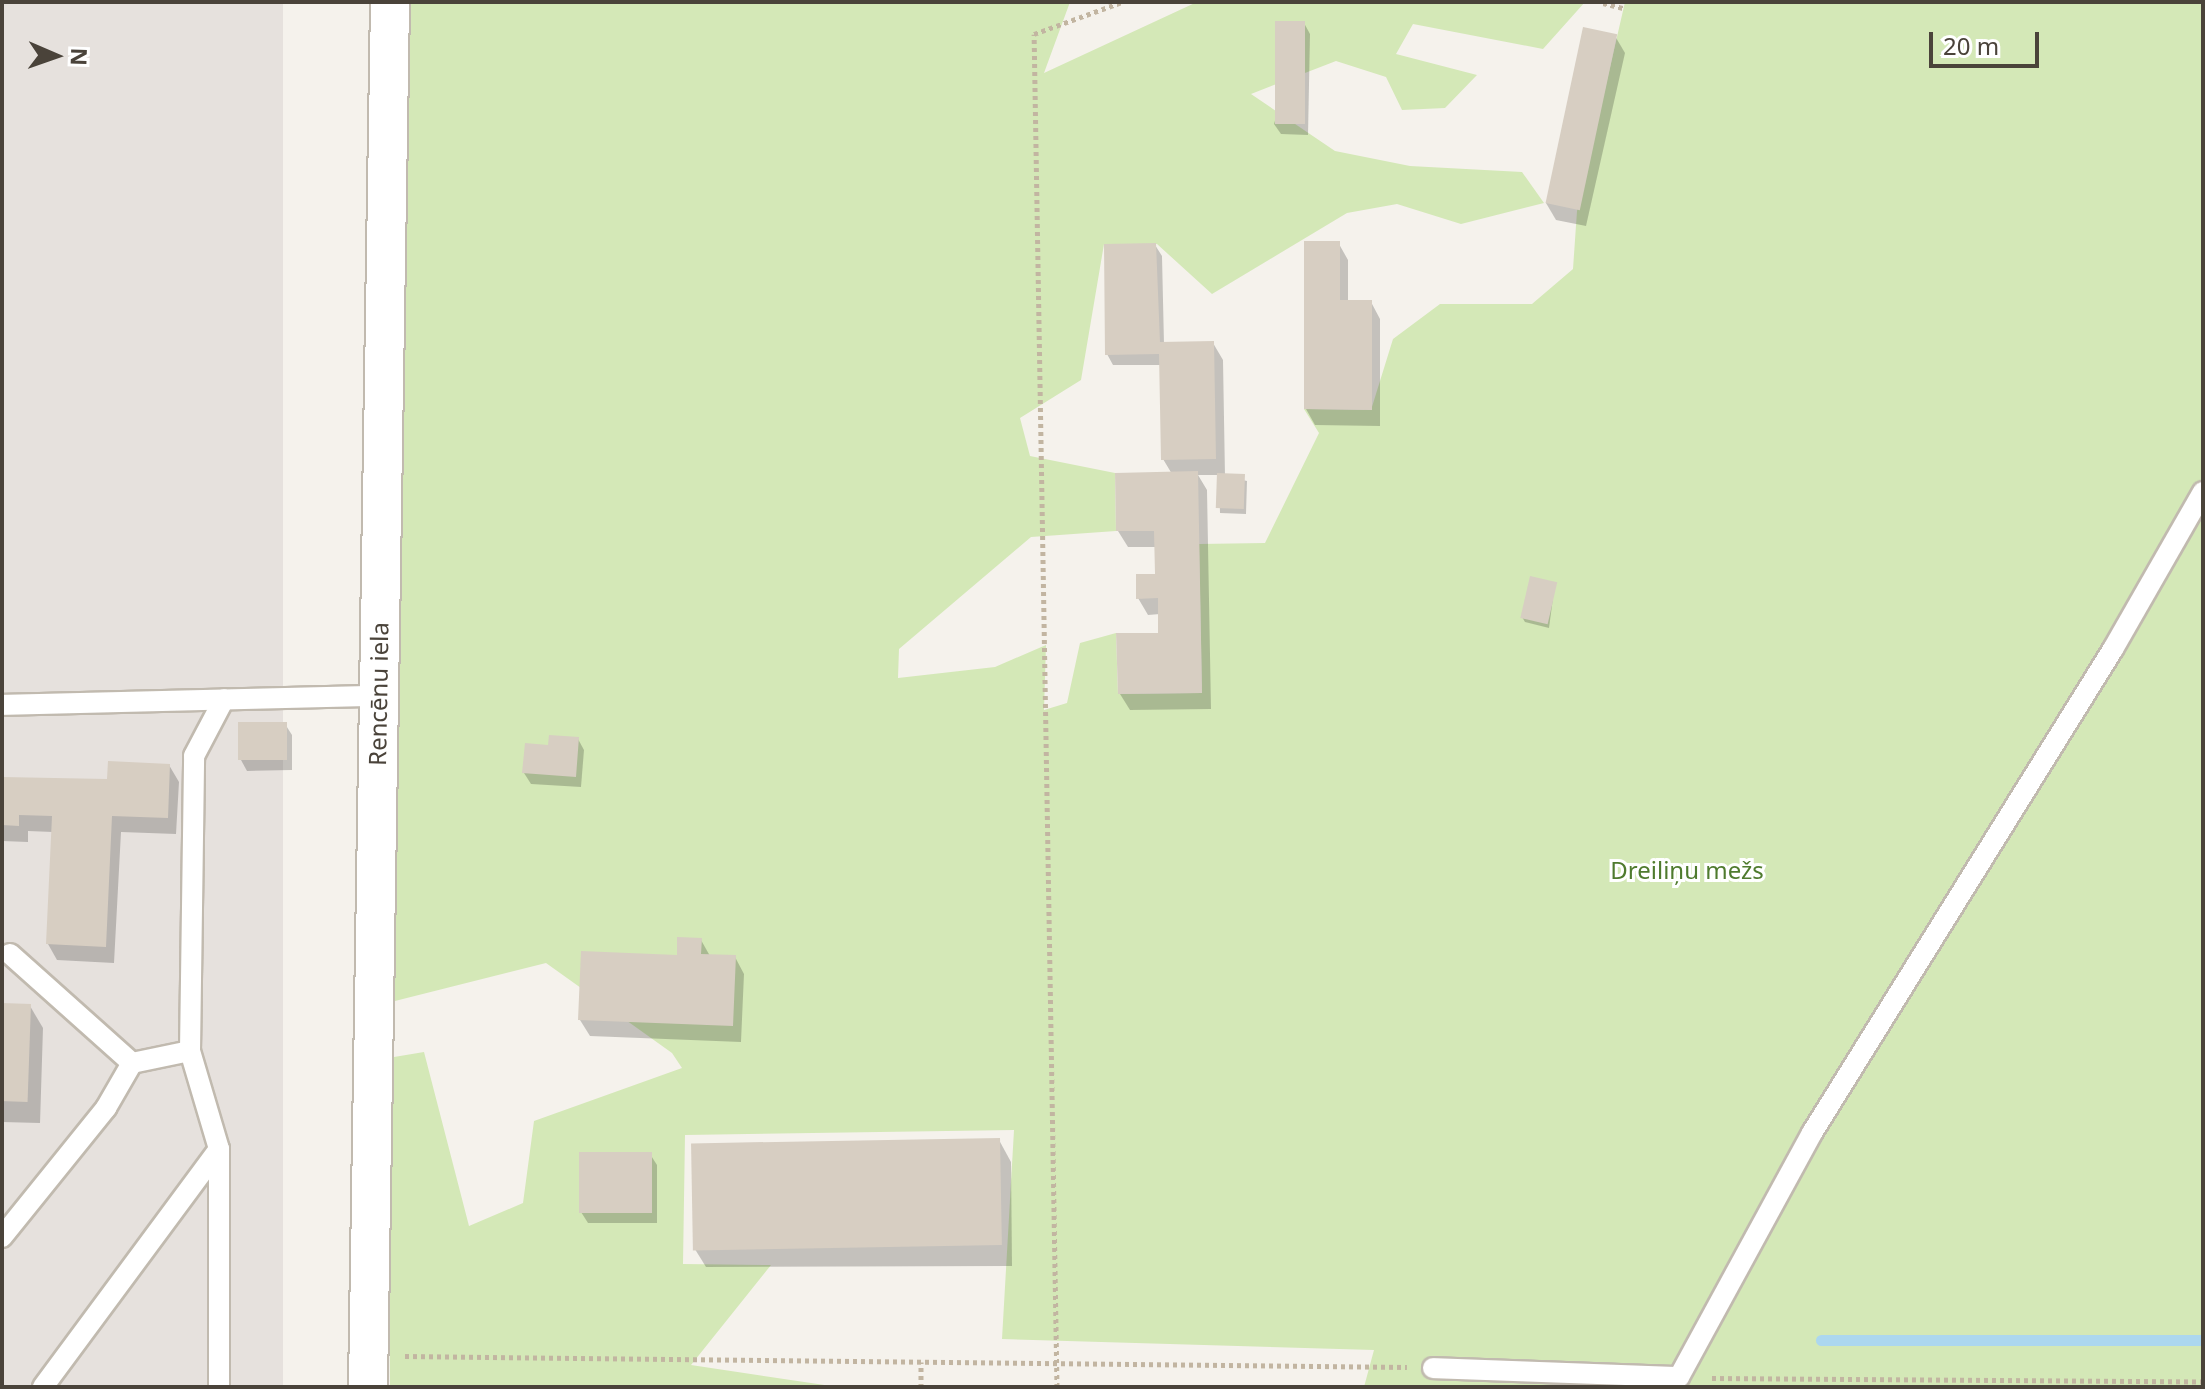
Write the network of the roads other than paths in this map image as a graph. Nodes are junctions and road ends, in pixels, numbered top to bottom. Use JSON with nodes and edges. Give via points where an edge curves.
{"nodes":[{"id":1,"x":390,"y":2,"type":"edge"},
{"id":2,"x":2203,"y":492,"type":"edge"},
{"id":3,"x":378,"y":696,"type":"junction"},
{"id":4,"x":224,"y":699,"type":"junction"},
{"id":5,"x":2,"y":705,"type":"edge"},
{"id":6,"x":10,"y":954,"type":"dead end"},
{"id":7,"x":190,"y":1051,"type":"junction"},
{"id":8,"x":132,"y":1063,"type":"junction"},
{"id":9,"x":219,"y":1149,"type":"junction"},
{"id":10,"x":2,"y":1237,"type":"edge"},
{"id":11,"x":1433,"y":1368,"type":"road end"},
{"id":12,"x":368,"y":1371,"type":"edge"},
{"id":13,"x":43,"y":1387,"type":"edge"},
{"id":14,"x":219,"y":1387,"type":"edge"}],
"edges":[{"from":1,"to":3,"type":"street","name":"Rencēnu iela"},
{"from":2,"to":11,"type":"lane","via":[[2113,649],[1812,1133],[1679,1377]]},
{"from":3,"to":4,"type":"lane"},
{"from":3,"to":12,"type":"street","name":"Rencēnu iela"},
{"from":4,"to":5,"type":"lane"},
{"from":4,"to":7,"type":"lane","via":[[194,756]]},
{"from":6,"to":8,"type":"lane"},
{"from":7,"to":8,"type":"lane"},
{"from":7,"to":9,"type":"lane"},
{"from":8,"to":10,"type":"lane","via":[[106,1108]]},
{"from":9,"to":13,"type":"lane"},
{"from":9,"to":14,"type":"lane"}]}
